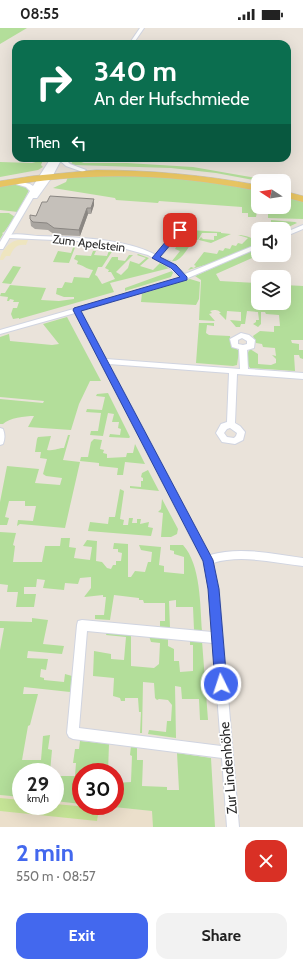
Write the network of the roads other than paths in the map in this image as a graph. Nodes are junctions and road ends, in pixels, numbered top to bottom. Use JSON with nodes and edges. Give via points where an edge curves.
{"nodes":[{"id":1,"x":142,"y":28,"type":"edge"},
{"id":2,"x":134,"y":40,"type":"edge"},
{"id":3,"x":52,"y":162,"type":"edge"},
{"id":4,"x":56,"y":162,"type":"edge"},
{"id":5,"x":64,"y":162,"type":"edge"},
{"id":6,"x":83,"y":170,"type":"junction"},
{"id":7,"x":46,"y":175,"type":"junction"},
{"id":8,"x":0,"y":179,"type":"edge"},
{"id":9,"x":12,"y":182,"type":"junction"},
{"id":10,"x":251,"y":182,"type":"edge"},
{"id":11,"x":0,"y":184,"type":"edge"},
{"id":12,"x":251,"y":187,"type":"edge"},
{"id":13,"x":33,"y":191,"type":"junction"},
{"id":14,"x":291,"y":191,"type":"edge"},
{"id":15,"x":303,"y":194,"type":"edge"},
{"id":16,"x":291,"y":196,"type":"edge"},
{"id":17,"x":303,"y":199,"type":"edge"},
{"id":18,"x":303,"y":227,"type":"edge"},
{"id":19,"x":180,"y":230,"type":"dead end"},
{"id":20,"x":291,"y":232,"type":"edge"},
{"id":21,"x":10,"y":234,"type":"junction"},
{"id":22,"x":0,"y":247,"type":"edge"},
{"id":23,"x":251,"y":249,"type":"edge"},
{"id":24,"x":156,"y":258,"type":"junction"},
{"id":25,"x":185,"y":278,"type":"junction"},
{"id":26,"x":77,"y":310,"type":"junction"},
{"id":27,"x":0,"y":332,"type":"edge"},
{"id":28,"x":243,"y":348,"type":"dead end"},
{"id":29,"x":103,"y":361,"type":"junction"},
{"id":30,"x":232,"y":371,"type":"junction"},
{"id":31,"x":244,"y":372,"type":"junction"},
{"id":32,"x":303,"y":376,"type":"edge"},
{"id":33,"x":231,"y":425,"type":"dead end"},
{"id":34,"x":0,"y":431,"type":"edge"},
{"id":35,"x":0,"y":442,"type":"edge"},
{"id":36,"x":208,"y":560,"type":"junction"},
{"id":37,"x":303,"y":562,"type":"edge"},
{"id":38,"x":218,"y":638,"type":"junction"},
{"id":39,"x":227,"y":753,"type":"junction"},
{"id":40,"x":233,"y":827,"type":"edge"}],
"edges":[{"from":1,"to":2,"type":"street"},
{"from":3,"to":7,"type":"street"},
{"from":4,"to":7,"type":"street"},
{"from":5,"to":6,"type":"street"},
{"from":6,"to":7,"type":"main road"},
{"from":6,"to":10,"type":"main road","via":[[166,170]]},
{"from":7,"to":8,"type":"main road"},
{"from":7,"to":9,"type":"main road"},
{"from":7,"to":12,"type":"main road","via":[[167,174]]},
{"from":7,"to":13,"type":"street"},
{"from":7,"to":21,"type":"street"},
{"from":9,"to":11,"type":"main road"},
{"from":9,"to":13,"type":"street","via":[[28,185]]},
{"from":13,"to":21,"type":"street"},
{"from":14,"to":15,"type":"main road"},
{"from":16,"to":17,"type":"main road"},
{"from":18,"to":20,"type":"street"},
{"from":19,"to":24,"type":"street"},
{"from":21,"to":22,"type":"street"},
{"from":21,"to":24,"type":"street","name":"Zum Apelstein","via":[[104,243]]},
{"from":23,"to":25,"type":"street"},
{"from":24,"to":25,"type":"street","name":"Zum Apelstein","via":[[174,267]]},
{"from":25,"to":26,"type":"street"},
{"from":26,"to":27,"type":"street"},
{"from":26,"to":29,"type":"street","name":"Zur Lindenhöhe"},
{"from":28,"to":31,"type":"street"},
{"from":29,"to":30,"type":"street"},
{"from":29,"to":36,"type":"street","name":"Zur Lindenhöhe"},
{"from":30,"to":31,"type":"street"},
{"from":30,"to":33,"type":"street"},
{"from":31,"to":32,"type":"street"},
{"from":34,"to":35,"type":"street"},
{"from":36,"to":37,"type":"street","via":[[243,555]]},
{"from":36,"to":38,"type":"street","name":"Zur Lindenhöhe","via":[[214,589]]},
{"from":38,"to":39,"type":"street","name":"Zur Lindenhöhe"},
{"from":38,"to":39,"type":"street","via":[[82,625],[73,733]]},
{"from":39,"to":40,"type":"street","name":"Zur Lindenhöhe"}]}
